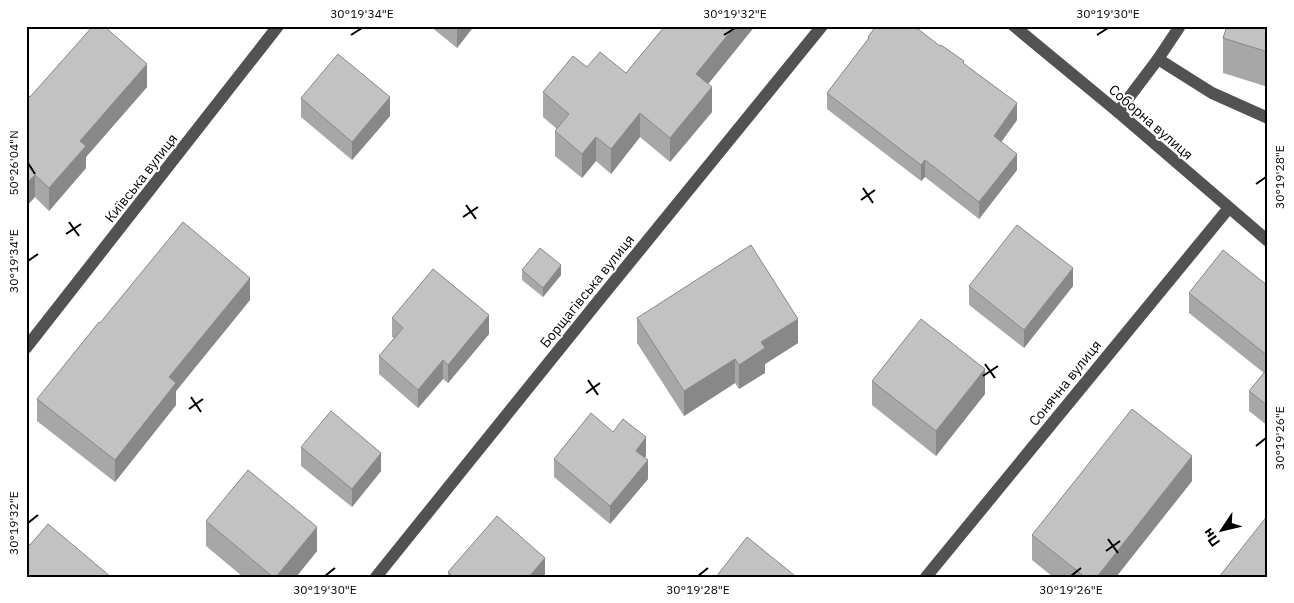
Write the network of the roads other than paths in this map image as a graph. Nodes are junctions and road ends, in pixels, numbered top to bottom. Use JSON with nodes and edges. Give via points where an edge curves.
{"nodes":[{"id":1,"x":278,"y":26,"type":"edge"},
{"id":2,"x":822,"y":26,"type":"edge"},
{"id":3,"x":1014,"y":26,"type":"edge"},
{"id":4,"x":1180,"y":26,"type":"edge"},
{"id":5,"x":1158,"y":59,"type":"junction"},
{"id":6,"x":1118,"y":112,"type":"junction"},
{"id":7,"x":1268,"y":118,"type":"edge"},
{"id":8,"x":1228,"y":209,"type":"junction"},
{"id":9,"x":1268,"y":242,"type":"edge"},
{"id":10,"x":26,"y":348,"type":"edge"},
{"id":11,"x":376,"y":577,"type":"edge"},
{"id":12,"x":926,"y":577,"type":"edge"}],
"edges":[{"from":1,"to":10,"type":"street","name":"Київська вулиця"},
{"from":2,"to":11,"type":"street","name":"Борщагівська вулиця"},
{"from":3,"to":6,"type":"street","name":"Соборна вулиця"},
{"from":4,"to":5,"type":"street"},
{"from":5,"to":6,"type":"street"},
{"from":5,"to":7,"type":"street","via":[[1212,93]]},
{"from":6,"to":8,"type":"street","name":"Соборна вулиця"},
{"from":8,"to":9,"type":"street","name":"Соборна вулиця"},
{"from":8,"to":12,"type":"street","name":"Сонячна вулиця"}]}
